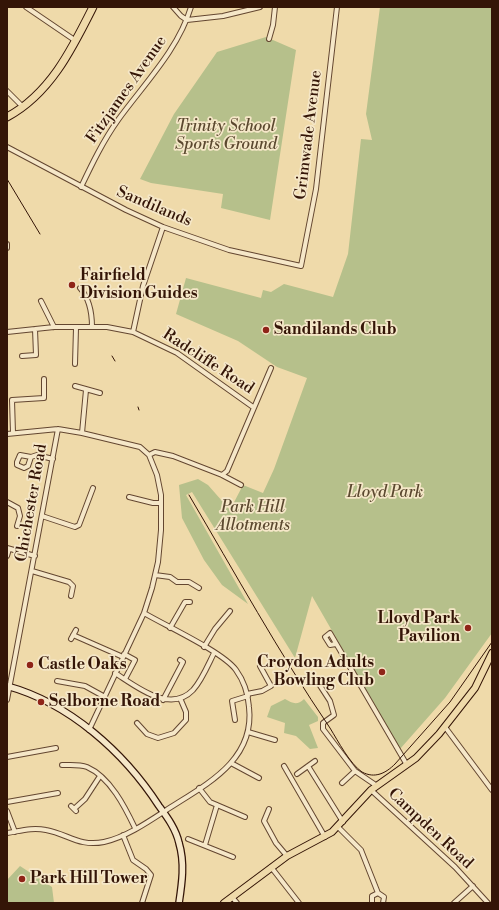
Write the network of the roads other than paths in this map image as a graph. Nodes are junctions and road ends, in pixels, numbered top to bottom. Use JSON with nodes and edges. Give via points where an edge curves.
{"nodes":[{"id":1,"x":26,"y":7,"type":"edge"},
{"id":2,"x":93,"y":7,"type":"edge"},
{"id":3,"x":173,"y":7,"type":"edge"},
{"id":4,"x":191,"y":7,"type":"edge"},
{"id":5,"x":260,"y":7,"type":"edge"},
{"id":6,"x":275,"y":7,"type":"edge"},
{"id":7,"x":337,"y":7,"type":"edge"},
{"id":8,"x":187,"y":20,"type":"junction"},
{"id":9,"x":269,"y":39,"type":"dead end"},
{"id":10,"x":76,"y":41,"type":"junction"},
{"id":11,"x":7,"y":91,"type":"edge"},
{"id":12,"x":23,"y":107,"type":"junction"},
{"id":13,"x":7,"y":117,"type":"edge"},
{"id":14,"x":7,"y":147,"type":"edge"},
{"id":15,"x":81,"y":187,"type":"junction"},
{"id":16,"x":163,"y":227,"type":"junction"},
{"id":17,"x":7,"y":244,"type":"edge"},
{"id":18,"x":7,"y":248,"type":"edge"},
{"id":19,"x":301,"y":266,"type":"joint"},
{"id":20,"x":80,"y":288,"type":"dead end"},
{"id":21,"x":41,"y":301,"type":"dead end"},
{"id":22,"x":54,"y":327,"type":"junction"},
{"id":23,"x":92,"y":327,"type":"junction"},
{"id":24,"x":76,"y":328,"type":"junction"},
{"id":25,"x":35,"y":330,"type":"junction"},
{"id":26,"x":7,"y":332,"type":"edge"},
{"id":27,"x":133,"y":332,"type":"junction"},
{"id":28,"x":22,"y":356,"type":"dead end"},
{"id":29,"x":75,"y":364,"type":"dead end"},
{"id":30,"x":271,"y":368,"type":"dead end"},
{"id":31,"x":44,"y":379,"type":"dead end"},
{"id":32,"x":75,"y":386,"type":"dead end"},
{"id":33,"x":86,"y":390,"type":"junction"},
{"id":34,"x":100,"y":393,"type":"dead end"},
{"id":35,"x":253,"y":407,"type":"junction"},
{"id":36,"x":58,"y":429,"type":"junction"},
{"id":37,"x":13,"y":433,"type":"junction"},
{"id":38,"x":82,"y":433,"type":"junction"},
{"id":39,"x":7,"y":434,"type":"edge"},
{"id":40,"x":149,"y":455,"type":"junction"},
{"id":41,"x":31,"y":457,"type":"dead end"},
{"id":42,"x":53,"y":459,"type":"junction"},
{"id":43,"x":222,"y":475,"type":"junction"},
{"id":44,"x":241,"y":485,"type":"dead end"},
{"id":45,"x":93,"y":488,"type":"dead end"},
{"id":46,"x":129,"y":497,"type":"dead end"},
{"id":47,"x":7,"y":502,"type":"edge"},
{"id":48,"x":161,"y":503,"type":"junction"},
{"id":49,"x":42,"y":516,"type":"junction"},
{"id":50,"x":17,"y":526,"type":"dead end"},
{"id":51,"x":8,"y":549,"type":"edge"},
{"id":52,"x":7,"y":556,"type":"edge"},
{"id":53,"x":35,"y":556,"type":"junction"},
{"id":54,"x":32,"y":571,"type":"junction"},
{"id":55,"x":155,"y":575,"type":"junction"},
{"id":56,"x":199,"y":588,"type":"dead end"},
{"id":57,"x":71,"y":596,"type":"dead end"},
{"id":58,"x":190,"y":602,"type":"dead end"},
{"id":59,"x":230,"y":611,"type":"dead end"},
{"id":60,"x":144,"y":613,"type":"junction"},
{"id":61,"x":170,"y":628,"type":"junction"},
{"id":62,"x":330,"y":633,"type":"dead end"},
{"id":63,"x":71,"y":640,"type":"dead end"},
{"id":64,"x":204,"y":647,"type":"junction"},
{"id":65,"x":214,"y":653,"type":"junction"},
{"id":66,"x":492,"y":654,"type":"edge"},
{"id":67,"x":124,"y":655,"type":"junction"},
{"id":68,"x":180,"y":660,"type":"dead end"},
{"id":69,"x":260,"y":666,"type":"dead end"},
{"id":70,"x":115,"y":673,"type":"junction"},
{"id":71,"x":125,"y":679,"type":"junction"},
{"id":72,"x":57,"y":681,"type":"dead end"},
{"id":73,"x":318,"y":684,"type":"dead end"},
{"id":74,"x":9,"y":686,"type":"edge"},
{"id":75,"x":247,"y":695,"type":"junction"},
{"id":76,"x":105,"y":697,"type":"junction"},
{"id":77,"x":180,"y":698,"type":"junction"},
{"id":78,"x":7,"y":700,"type":"edge"},
{"id":79,"x":164,"y":700,"type":"junction"},
{"id":80,"x":235,"y":720,"type":"dead end"},
{"id":81,"x":137,"y":724,"type":"dead end"},
{"id":82,"x":445,"y":727,"type":"junction"},
{"id":83,"x":89,"y":730,"type":"junction"},
{"id":84,"x":248,"y":732,"type":"junction"},
{"id":85,"x":275,"y":740,"type":"dead end"},
{"id":86,"x":56,"y":748,"type":"dead end"},
{"id":87,"x":7,"y":756,"type":"edge"},
{"id":88,"x":315,"y":761,"type":"dead end"},
{"id":89,"x":231,"y":763,"type":"junction"},
{"id":90,"x":62,"y":765,"type":"dead end"},
{"id":91,"x":284,"y":766,"type":"dead end"},
{"id":92,"x":308,"y":766,"type":"junction"},
{"id":93,"x":406,"y":766,"type":"junction"},
{"id":94,"x":355,"y":771,"type":"junction"},
{"id":95,"x":297,"y":774,"type":"dead end"},
{"id":96,"x":100,"y":776,"type":"junction"},
{"id":97,"x":259,"y":778,"type":"dead end"},
{"id":98,"x":342,"y":783,"type":"dead end"},
{"id":99,"x":490,"y":784,"type":"edge"},
{"id":100,"x":199,"y":788,"type":"junction"},
{"id":101,"x":374,"y":788,"type":"junction"},
{"id":102,"x":492,"y":790,"type":"edge"},
{"id":103,"x":58,"y":793,"type":"dead end"},
{"id":104,"x":7,"y":802,"type":"edge"},
{"id":105,"x":217,"y":805,"type":"junction"},
{"id":106,"x":74,"y":809,"type":"dead end"},
{"id":107,"x":269,"y":809,"type":"dead end"},
{"id":108,"x":7,"y":811,"type":"edge"},
{"id":109,"x":163,"y":812,"type":"junction"},
{"id":110,"x":246,"y":817,"type":"dead end"},
{"id":111,"x":340,"y":824,"type":"junction"},
{"id":112,"x":136,"y":828,"type":"junction"},
{"id":113,"x":15,"y":832,"type":"junction"},
{"id":114,"x":7,"y":833,"type":"edge"},
{"id":115,"x":123,"y":835,"type":"junction"},
{"id":116,"x":326,"y":837,"type":"junction"},
{"id":117,"x":188,"y":839,"type":"dead end"},
{"id":118,"x":205,"y":845,"type":"junction"},
{"id":119,"x":286,"y":856,"type":"junction"},
{"id":120,"x":233,"y":857,"type":"dead end"},
{"id":121,"x":271,"y":867,"type":"junction"},
{"id":122,"x":473,"y":886,"type":"junction"},
{"id":123,"x":378,"y":893,"type":"junction"},
{"id":124,"x":232,"y":897,"type":"junction"},
{"id":125,"x":142,"y":903,"type":"edge"},
{"id":126,"x":179,"y":903,"type":"edge"},
{"id":127,"x":224,"y":903,"type":"edge"},
{"id":128,"x":237,"y":903,"type":"edge"},
{"id":129,"x":299,"y":903,"type":"edge"},
{"id":130,"x":372,"y":903,"type":"edge"},
{"id":131,"x":383,"y":903,"type":"edge"},
{"id":132,"x":454,"y":903,"type":"edge"},
{"id":133,"x":488,"y":903,"type":"edge"}],
"edges":[{"from":1,"to":10,"type":"street"},
{"from":2,"to":10,"type":"highway"},
{"from":3,"to":8,"type":"street"},
{"from":4,"to":8,"type":"street","name":"Fitzjames Avenue"},
{"from":5,"to":8,"type":"street","via":[[223,16]]},
{"from":6,"to":9,"type":"street"},
{"from":7,"to":19,"type":"street","name":"Grimwade Avenue","via":[[316,189]]},
{"from":8,"to":15,"type":"street","name":"Fitzjames Avenue","via":[[174,46],[117,121],[96,155]]},
{"from":10,"to":12,"type":"highway","via":[[44,87]]},
{"from":11,"to":12,"type":"street"},
{"from":12,"to":13,"type":"highway"},
{"from":14,"to":15,"type":"street","name":"Sandilands"},
{"from":15,"to":16,"type":"street","name":"Sandilands"},
{"from":16,"to":19,"type":"street","name":"Sandilands","via":[[230,250]]},
{"from":16,"to":27,"type":"street","via":[[143,286]]},
{"from":17,"to":18,"type":"street"},
{"from":20,"to":23,"type":"street","via":[[86,294],[92,312]]},
{"from":21,"to":22,"type":"street"},
{"from":22,"to":24,"type":"street","name":"Radcliffe Road"},
{"from":22,"to":25,"type":"street","name":"Radcliffe Road"},
{"from":23,"to":24,"type":"street","name":"Radcliffe Road"},
{"from":23,"to":27,"type":"street","name":"Radcliffe Road"},
{"from":24,"to":29,"type":"street"},
{"from":25,"to":26,"type":"street","name":"Radcliffe Road"},
{"from":25,"to":28,"type":"street","via":[[36,356]]},
{"from":27,"to":35,"type":"street","name":"Radcliffe Road","via":[[177,353]]},
{"from":30,"to":35,"type":"street","via":[[259,400]]},
{"from":31,"to":37,"type":"street","via":[[44,398],[12,400]]},
{"from":32,"to":33,"type":"street"},
{"from":33,"to":34,"type":"street"},
{"from":33,"to":38,"type":"street"},
{"from":35,"to":43,"type":"street","via":[[227,471]]},
{"from":36,"to":37,"type":"street"},
{"from":36,"to":38,"type":"street"},
{"from":36,"to":42,"type":"street","name":"Chichester Road"},
{"from":37,"to":39,"type":"street"},
{"from":38,"to":40,"type":"street","via":[[140,447]]},
{"from":40,"to":43,"type":"street","via":[[155,452],[163,453]]},
{"from":40,"to":48,"type":"street","via":[[157,475]]},
{"from":41,"to":42,"type":"street","via":[[37,455]]},
{"from":42,"to":49,"type":"street","name":"Chichester Road"},
{"from":43,"to":44,"type":"street"},
{"from":45,"to":49,"type":"street","via":[[80,525],[75,527]]},
{"from":46,"to":48,"type":"street"},
{"from":47,"to":50,"type":"street","via":[[18,508],[20,516]]},
{"from":48,"to":55,"type":"street","via":[[160,540]]},
{"from":49,"to":53,"type":"street","name":"Chichester Road"},
{"from":51,"to":52,"type":"street"},
{"from":51,"to":53,"type":"street"},
{"from":53,"to":54,"type":"street","name":"Chichester Road"},
{"from":54,"to":57,"type":"street","via":[[68,582],[73,586]]},
{"from":54,"to":74,"type":"street","name":"Chichester Road"},
{"from":55,"to":56,"type":"street","via":[[177,582],[189,582]]},
{"from":55,"to":60,"type":"street"},
{"from":58,"to":61,"type":"street","via":[[185,602]]},
{"from":59,"to":64,"type":"street","via":[[214,629]]},
{"from":60,"to":61,"type":"street"},
{"from":60,"to":67,"type":"street"},
{"from":61,"to":64,"type":"street"},
{"from":62,"to":93,"type":"street","via":[[325,637],[330,645],[336,644]]},
{"from":63,"to":67,"type":"street","via":[[74,632]]},
{"from":64,"to":65,"type":"street"},
{"from":65,"to":75,"type":"street","via":[[235,669]]},
{"from":65,"to":77,"type":"street","via":[[192,691]]},
{"from":66,"to":82,"type":"main road","via":[[474,688]]},
{"from":67,"to":70,"type":"street"},
{"from":67,"to":71,"type":"street","via":[[135,660]]},
{"from":68,"to":79,"type":"street","via":[[183,662]]},
{"from":69,"to":75,"type":"street","via":[[271,686]]},
{"from":70,"to":71,"type":"street"},
{"from":70,"to":76,"type":"street"},
{"from":71,"to":79,"type":"street"},
{"from":72,"to":76,"type":"street","via":[[85,686]]},
{"from":73,"to":94,"type":"street","name":"Campden Road","via":[[330,701],[334,715],[322,728]]},
{"from":74,"to":78,"type":"street","name":"Chichester Road"},
{"from":74,"to":83,"type":"main road","via":[[54,706]]},
{"from":75,"to":80,"type":"street","via":[[232,701]]},
{"from":75,"to":84,"type":"street","via":[[250,719]]},
{"from":76,"to":83,"type":"street"},
{"from":77,"to":79,"type":"street"},
{"from":77,"to":81,"type":"street","via":[[186,712],[186,720],[174,733],[158,738],[147,734]]},
{"from":82,"to":93,"type":"main road"},
{"from":82,"to":99,"type":"street"},
{"from":83,"to":109,"type":"main road","via":[[130,768]]},
{"from":84,"to":85,"type":"street"},
{"from":84,"to":89,"type":"street","via":[[241,750]]},
{"from":86,"to":87,"type":"street"},
{"from":88,"to":92,"type":"street"},
{"from":89,"to":97,"type":"street"},
{"from":89,"to":100,"type":"street"},
{"from":90,"to":96,"type":"street","via":[[87,767]]},
{"from":91,"to":116,"type":"street"},
{"from":92,"to":95,"type":"street"},
{"from":92,"to":111,"type":"street"},
{"from":93,"to":101,"type":"main road"},
{"from":94,"to":98,"type":"street"},
{"from":94,"to":101,"type":"street","name":"Campden Road"},
{"from":96,"to":106,"type":"street","via":[[86,799]]},
{"from":96,"to":112,"type":"street","via":[[126,808]]},
{"from":99,"to":102,"type":"street"},
{"from":100,"to":105,"type":"street","via":[[208,801]]},
{"from":100,"to":109,"type":"street"},
{"from":101,"to":111,"type":"main road"},
{"from":101,"to":122,"type":"street","name":"Campden Road"},
{"from":103,"to":104,"type":"street"},
{"from":105,"to":110,"type":"street"},
{"from":105,"to":118,"type":"street"},
{"from":107,"to":119,"type":"street","via":[[264,821]]},
{"from":108,"to":113,"type":"street"},
{"from":109,"to":112,"type":"street"},
{"from":109,"to":126,"type":"main road","via":[[177,837],[182,855]]},
{"from":111,"to":116,"type":"main road"},
{"from":111,"to":123,"type":"street","via":[[361,850]]},
{"from":112,"to":115,"type":"street"},
{"from":113,"to":114,"type":"street"},
{"from":113,"to":115,"type":"street","via":[[34,828],[88,843],[104,842]]},
{"from":115,"to":125,"type":"street","via":[[133,860],[151,875]]},
{"from":116,"to":119,"type":"main road"},
{"from":117,"to":118,"type":"street"},
{"from":118,"to":120,"type":"street"},
{"from":119,"to":121,"type":"main road"},
{"from":121,"to":124,"type":"main road"},
{"from":121,"to":129,"type":"street"},
{"from":122,"to":132,"type":"street"},
{"from":122,"to":133,"type":"street","name":"Campden Road"},
{"from":123,"to":130,"type":"street","via":[[372,896]]},
{"from":123,"to":131,"type":"street","via":[[384,897]]},
{"from":124,"to":127,"type":"main road"},
{"from":124,"to":128,"type":"street"}]}
